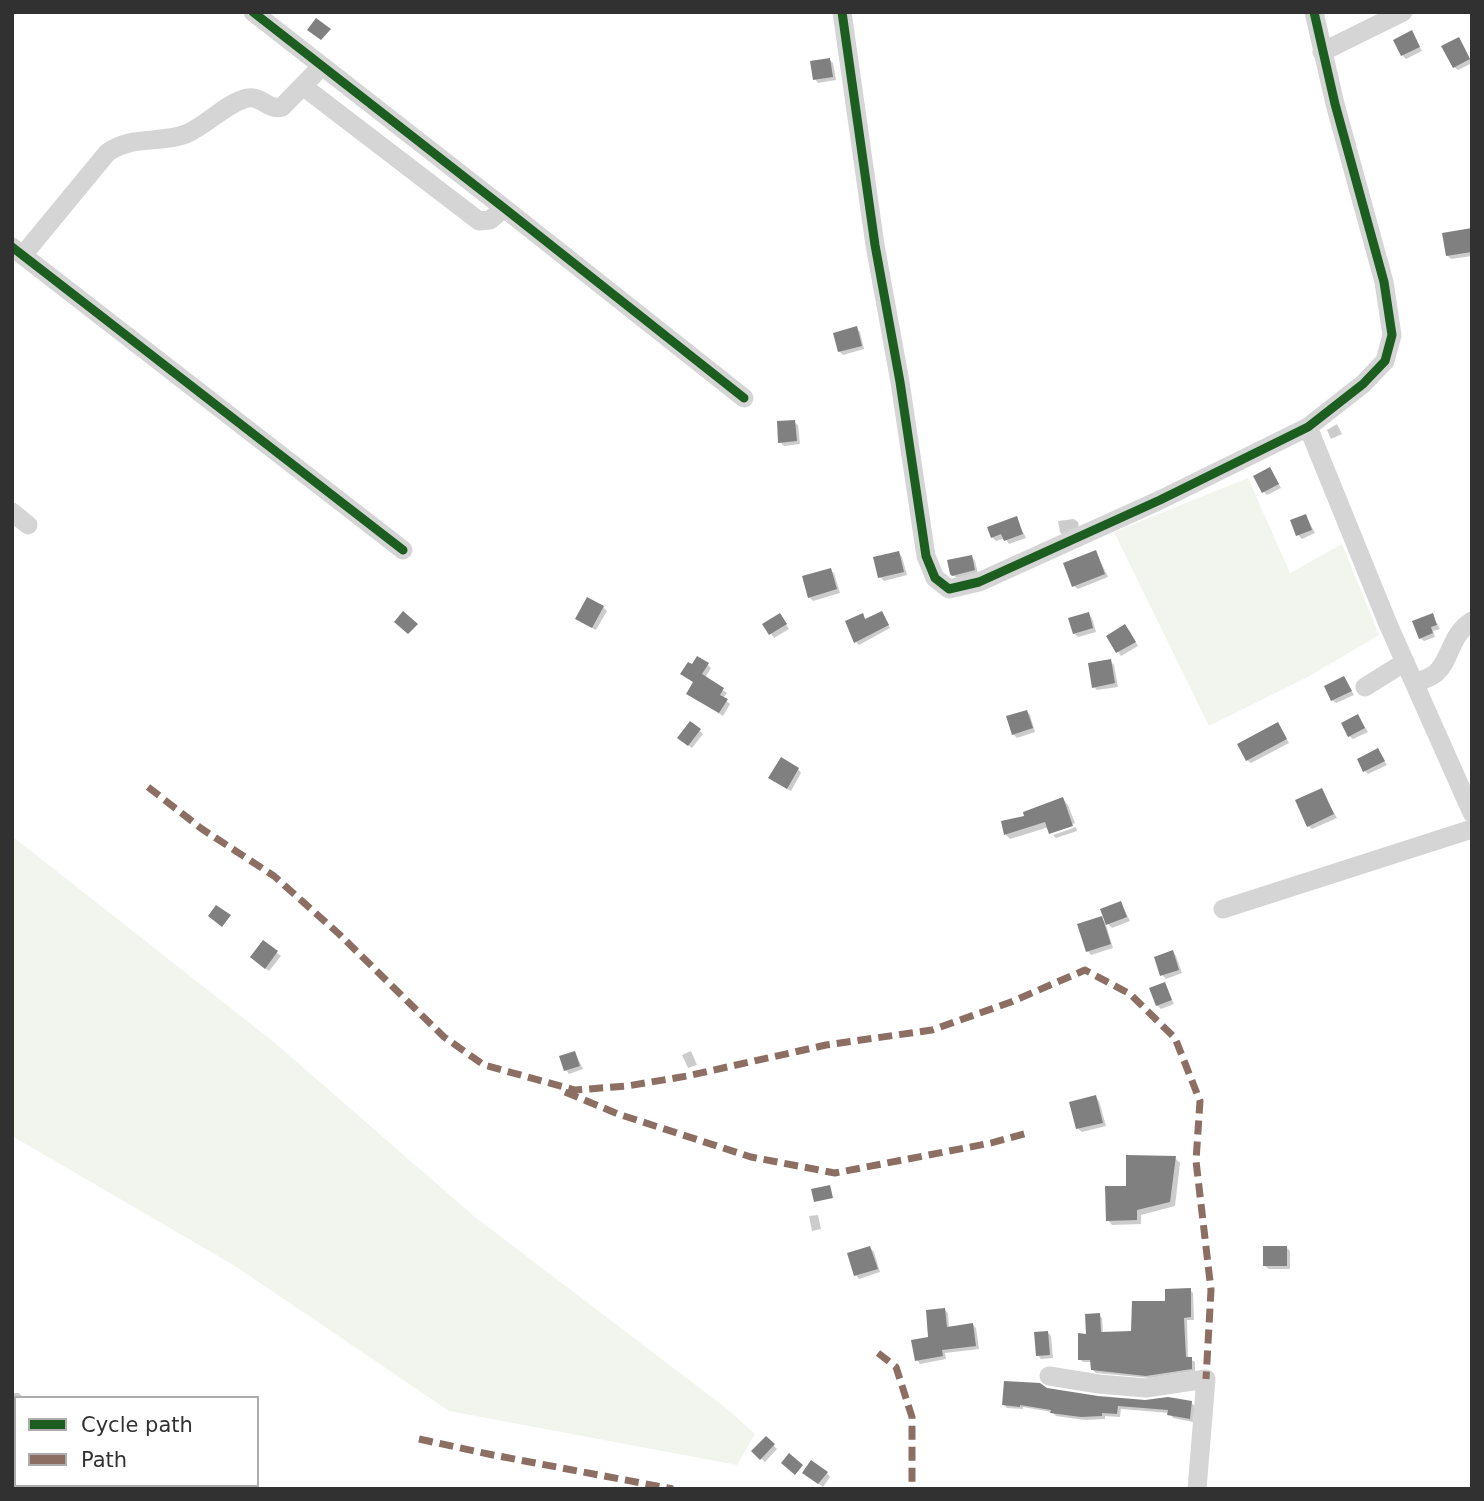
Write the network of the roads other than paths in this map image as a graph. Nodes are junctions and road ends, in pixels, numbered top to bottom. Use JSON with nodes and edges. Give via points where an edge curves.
{"nodes":[{"id":1,"x":253,"y":12,"type":"edge"},
{"id":2,"x":842,"y":12,"type":"edge"},
{"id":3,"x":1314,"y":12,"type":"edge"},
{"id":4,"x":1403,"y":12,"type":"edge"},
{"id":5,"x":1322,"y":52,"type":"junction"},
{"id":6,"x":322,"y":66,"type":"junction"},
{"id":7,"x":304,"y":87,"type":"junction"},
{"id":8,"x":504,"y":208,"type":"junction"},
{"id":9,"x":18,"y":251,"type":"edge"},
{"id":10,"x":744,"y":398,"type":"dead end"},
{"id":11,"x":1308,"y":426,"type":"junction"},
{"id":12,"x":12,"y":512,"type":"edge"},
{"id":13,"x":28,"y":525,"type":"dead end"},
{"id":14,"x":403,"y":550,"type":"dead end"},
{"id":15,"x":1472,"y":621,"type":"edge"},
{"id":16,"x":1405,"y":662,"type":"junction"},
{"id":17,"x":1415,"y":683,"type":"junction"},
{"id":18,"x":1365,"y":687,"type":"dead end"},
{"id":19,"x":1472,"y":813,"type":"edge"},
{"id":20,"x":1472,"y":829,"type":"edge"},
{"id":21,"x":1223,"y":909,"type":"dead end"},
{"id":22,"x":1049,"y":1376,"type":"dead end"},
{"id":23,"x":1197,"y":1489,"type":"edge"}],
"edges":[{"from":1,"to":6,"type":"street"},
{"from":2,"to":11,"type":"street","via":[[926,555],[941,584],[949,589],[979,582],[1171,495]]},
{"from":3,"to":5,"type":"street"},
{"from":4,"to":5,"type":"street"},
{"from":5,"to":11,"type":"street","via":[[1384,282],[1392,335],[1385,361],[1375,372]]},
{"from":6,"to":7,"type":"street"},
{"from":6,"to":8,"type":"street"},
{"from":7,"to":8,"type":"street","via":[[479,221],[490,220]]},
{"from":7,"to":9,"type":"street","via":[[282,107],[270,107],[258,98],[244,99],[184,134],[116,147]]},
{"from":8,"to":10,"type":"street"},
{"from":9,"to":14,"type":"street"},
{"from":11,"to":16,"type":"street"},
{"from":12,"to":13,"type":"street"},
{"from":15,"to":17,"type":"street","via":[[1453,639],[1439,670]]},
{"from":16,"to":17,"type":"street"},
{"from":16,"to":18,"type":"street"},
{"from":17,"to":19,"type":"street"},
{"from":20,"to":21,"type":"street"},
{"from":22,"to":23,"type":"street","via":[[1146,1388],[1206,1379]]}]}
